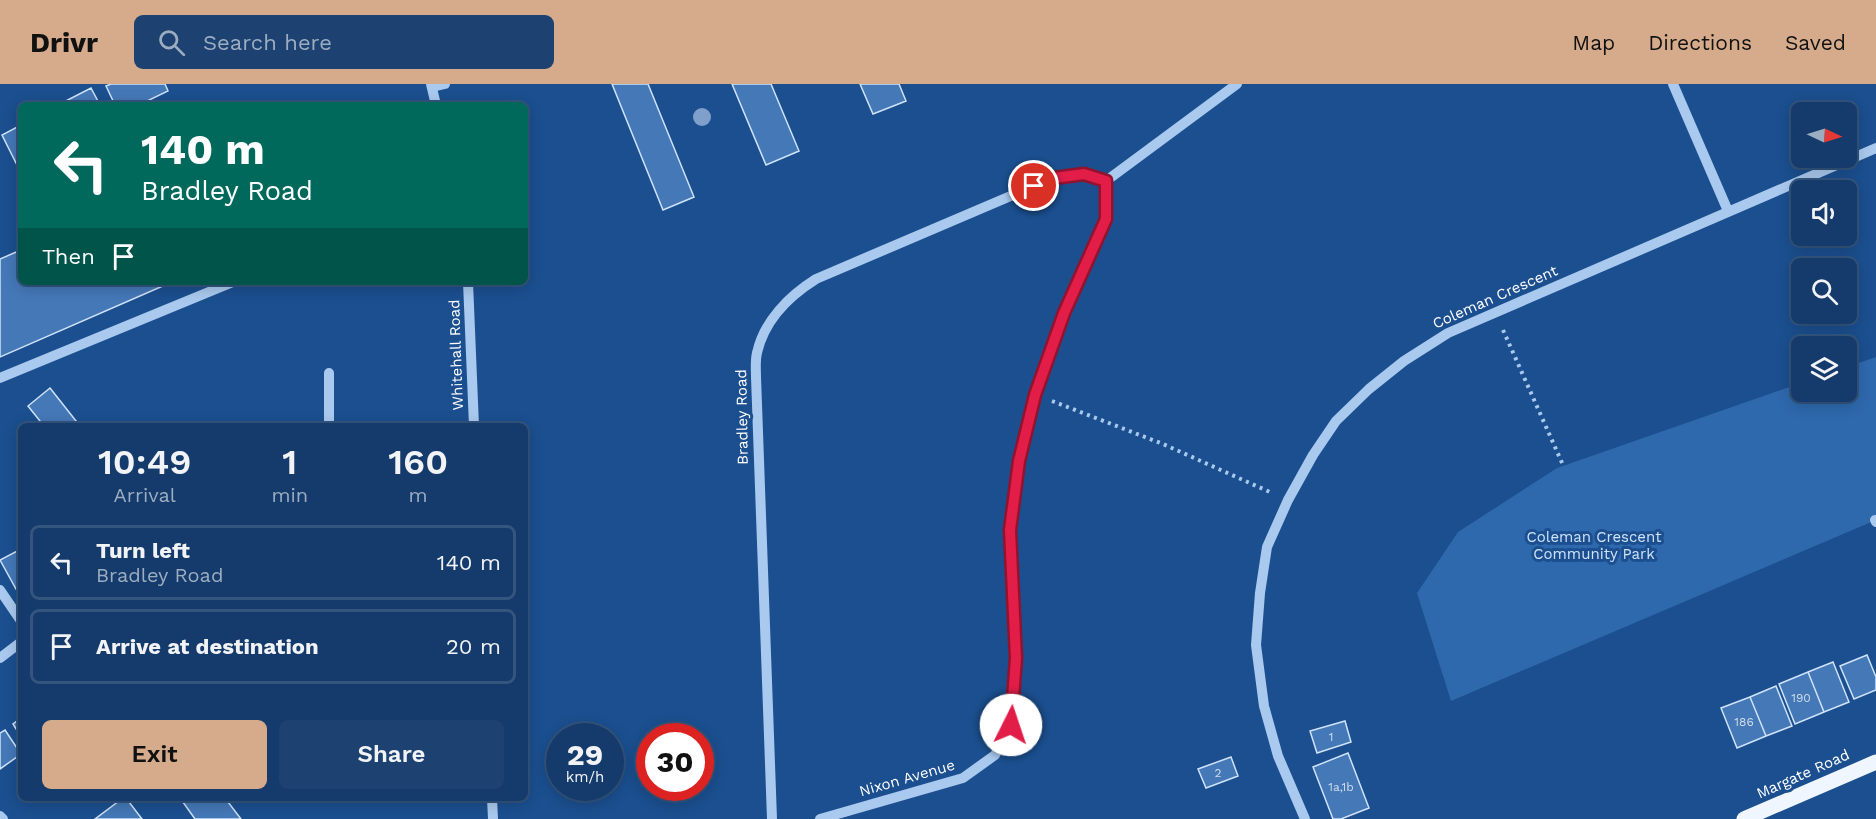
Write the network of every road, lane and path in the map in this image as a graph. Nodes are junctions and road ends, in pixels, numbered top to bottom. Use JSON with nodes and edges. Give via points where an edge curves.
{"nodes":[{"id":1,"x":445,"y":84,"type":"edge"},
{"id":2,"x":1237,"y":84,"type":"edge"},
{"id":3,"x":1673,"y":84,"type":"edge"},
{"id":4,"x":432,"y":86,"type":"edge"},
{"id":5,"x":435,"y":102,"type":"edge"},
{"id":6,"x":1876,"y":148,"type":"edge"},
{"id":7,"x":1106,"y":181,"type":"junction"},
{"id":8,"x":1728,"y":211,"type":"junction"},
{"id":9,"x":226,"y":285,"type":"edge"},
{"id":10,"x":468,"y":285,"type":"edge"},
{"id":11,"x":1495,"y":312,"type":"junction"},
{"id":12,"x":329,"y":373,"type":"dead end"},
{"id":13,"x":0,"y":378,"type":"edge"},
{"id":14,"x":1035,"y":395,"type":"junction"},
{"id":15,"x":329,"y":423,"type":"edge"},
{"id":16,"x":474,"y":423,"type":"edge"},
{"id":17,"x":1563,"y":465,"type":"dead end"},
{"id":18,"x":1288,"y":500,"type":"junction"},
{"id":19,"x":0,"y":590,"type":"edge"},
{"id":20,"x":18,"y":617,"type":"edge"},
{"id":21,"x":18,"y":644,"type":"edge"},
{"id":22,"x":0,"y":658,"type":"edge"},
{"id":23,"x":1876,"y":762,"type":"edge"},
{"id":24,"x":492,"y":801,"type":"edge"},
{"id":25,"x":1764,"y":815,"type":"edge"},
{"id":26,"x":0,"y":816,"type":"edge"},
{"id":27,"x":3,"y":819,"type":"edge"},
{"id":28,"x":493,"y":819,"type":"edge"},
{"id":29,"x":772,"y":819,"type":"edge"},
{"id":30,"x":820,"y":819,"type":"edge"},
{"id":31,"x":1305,"y":819,"type":"edge"},
{"id":32,"x":1744,"y":819,"type":"edge"}],
"edges":[{"from":1,"to":4,"type":"street"},
{"from":2,"to":7,"type":"street"},
{"from":3,"to":8,"type":"street"},
{"from":4,"to":5,"type":"street"},
{"from":6,"to":8,"type":"street","name":"Coleman Crescent"},
{"from":7,"to":14,"type":"street","name":"Nixon Avenue","via":[[1106,219],[1064,313]]},
{"from":7,"to":29,"type":"street","name":"Bradley Road","via":[[1084,174],[1054,178],[1034,186],[816,279],[796,292],[769,323],[756,354],[756,377]]},
{"from":8,"to":11,"type":"street","name":"Coleman Crescent"},
{"from":9,"to":13,"type":"street"},
{"from":10,"to":16,"type":"street","name":"Whitehall Road"},
{"from":11,"to":17,"type":"path"},
{"from":11,"to":18,"type":"street","name":"Coleman Crescent","via":[[1448,333],[1369,389],[1336,422]]},
{"from":12,"to":15,"type":"street"},
{"from":14,"to":18,"type":"path","via":[[1163,444]]},
{"from":14,"to":30,"type":"street","name":"Nixon Avenue","via":[[1019,461],[1010,530],[1016,658],[1011,725],[995,755],[963,778]]},
{"from":18,"to":31,"type":"street","name":"Coleman Crescent","via":[[1268,547],[1256,645],[1264,706],[1278,756]]},
{"from":19,"to":20,"type":"street"},
{"from":21,"to":22,"type":"street"},
{"from":23,"to":25,"type":"main road","name":"Margate Road"},
{"from":24,"to":28,"type":"street"},
{"from":25,"to":32,"type":"main road","name":"Margate Road"},
{"from":26,"to":27,"type":"street"}]}
